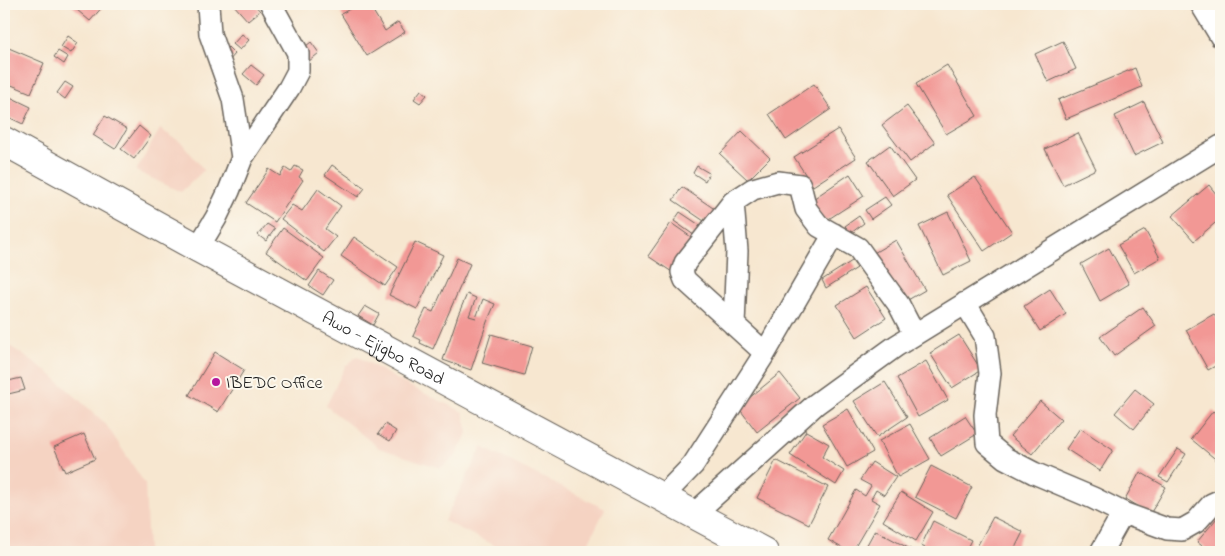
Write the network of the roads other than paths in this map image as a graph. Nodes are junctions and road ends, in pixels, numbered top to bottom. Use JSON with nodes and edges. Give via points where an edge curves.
{"nodes":[{"id":1,"x":208,"y":4,"type":"edge"},
{"id":2,"x":271,"y":4,"type":"edge"},
{"id":3,"x":1201,"y":4,"type":"edge"},
{"id":4,"x":1221,"y":37,"type":"edge"},
{"id":5,"x":4,"y":141,"type":"edge"},
{"id":6,"x":1221,"y":146,"type":"edge"},
{"id":7,"x":242,"y":158,"type":"junction"},
{"id":8,"x":733,"y":202,"type":"junction"},
{"id":9,"x":834,"y":234,"type":"junction"},
{"id":10,"x":198,"y":248,"type":"junction"},
{"id":11,"x":965,"y":303,"type":"junction"},
{"id":12,"x":734,"y":325,"type":"junction"},
{"id":13,"x":914,"y":334,"type":"junction"},
{"id":14,"x":765,"y":353,"type":"junction"},
{"id":15,"x":662,"y":497,"type":"junction"},
{"id":16,"x":1221,"y":500,"type":"edge"},
{"id":17,"x":1124,"y":513,"type":"junction"},
{"id":18,"x":694,"y":514,"type":"junction"},
{"id":19,"x":764,"y":552,"type":"edge"},
{"id":20,"x":1101,"y":552,"type":"edge"}],
"edges":[{"from":1,"to":7,"type":"street","via":[[210,34],[233,99]]},
{"from":2,"to":7,"type":"street","via":[[298,53],[298,71]]},
{"from":3,"to":4,"type":"street"},
{"from":5,"to":10,"type":"main road","name":"Awo - Ejigbo Road"},
{"from":6,"to":11,"type":"street"},
{"from":7,"to":10,"type":"street","via":[[216,218]]},
{"from":8,"to":9,"type":"street","via":[[753,189],[778,182],[800,185],[806,209],[820,226]]},
{"from":8,"to":12,"type":"street","via":[[736,251]]},
{"from":8,"to":12,"type":"street","via":[[685,263],[682,272],[685,280]]},
{"from":9,"to":13,"type":"street","via":[[858,248],[899,306]]},
{"from":9,"to":14,"type":"street"},
{"from":10,"to":15,"type":"main road","name":"Awo - Ejigbo Road"},
{"from":11,"to":13,"type":"street"},
{"from":11,"to":17,"type":"street","via":[[984,336],[990,373],[985,415],[987,443],[1005,458],[1034,473]]},
{"from":12,"to":14,"type":"street"},
{"from":13,"to":18,"type":"street","via":[[816,404]]},
{"from":14,"to":15,"type":"street","via":[[692,465]]},
{"from":15,"to":18,"type":"main road","name":"Awo - Ejigbo Road"},
{"from":16,"to":17,"type":"street","via":[[1182,530],[1167,529]]},
{"from":17,"to":20,"type":"street"},
{"from":18,"to":19,"type":"main road","name":"Awo - Ejigbo Road"}]}
